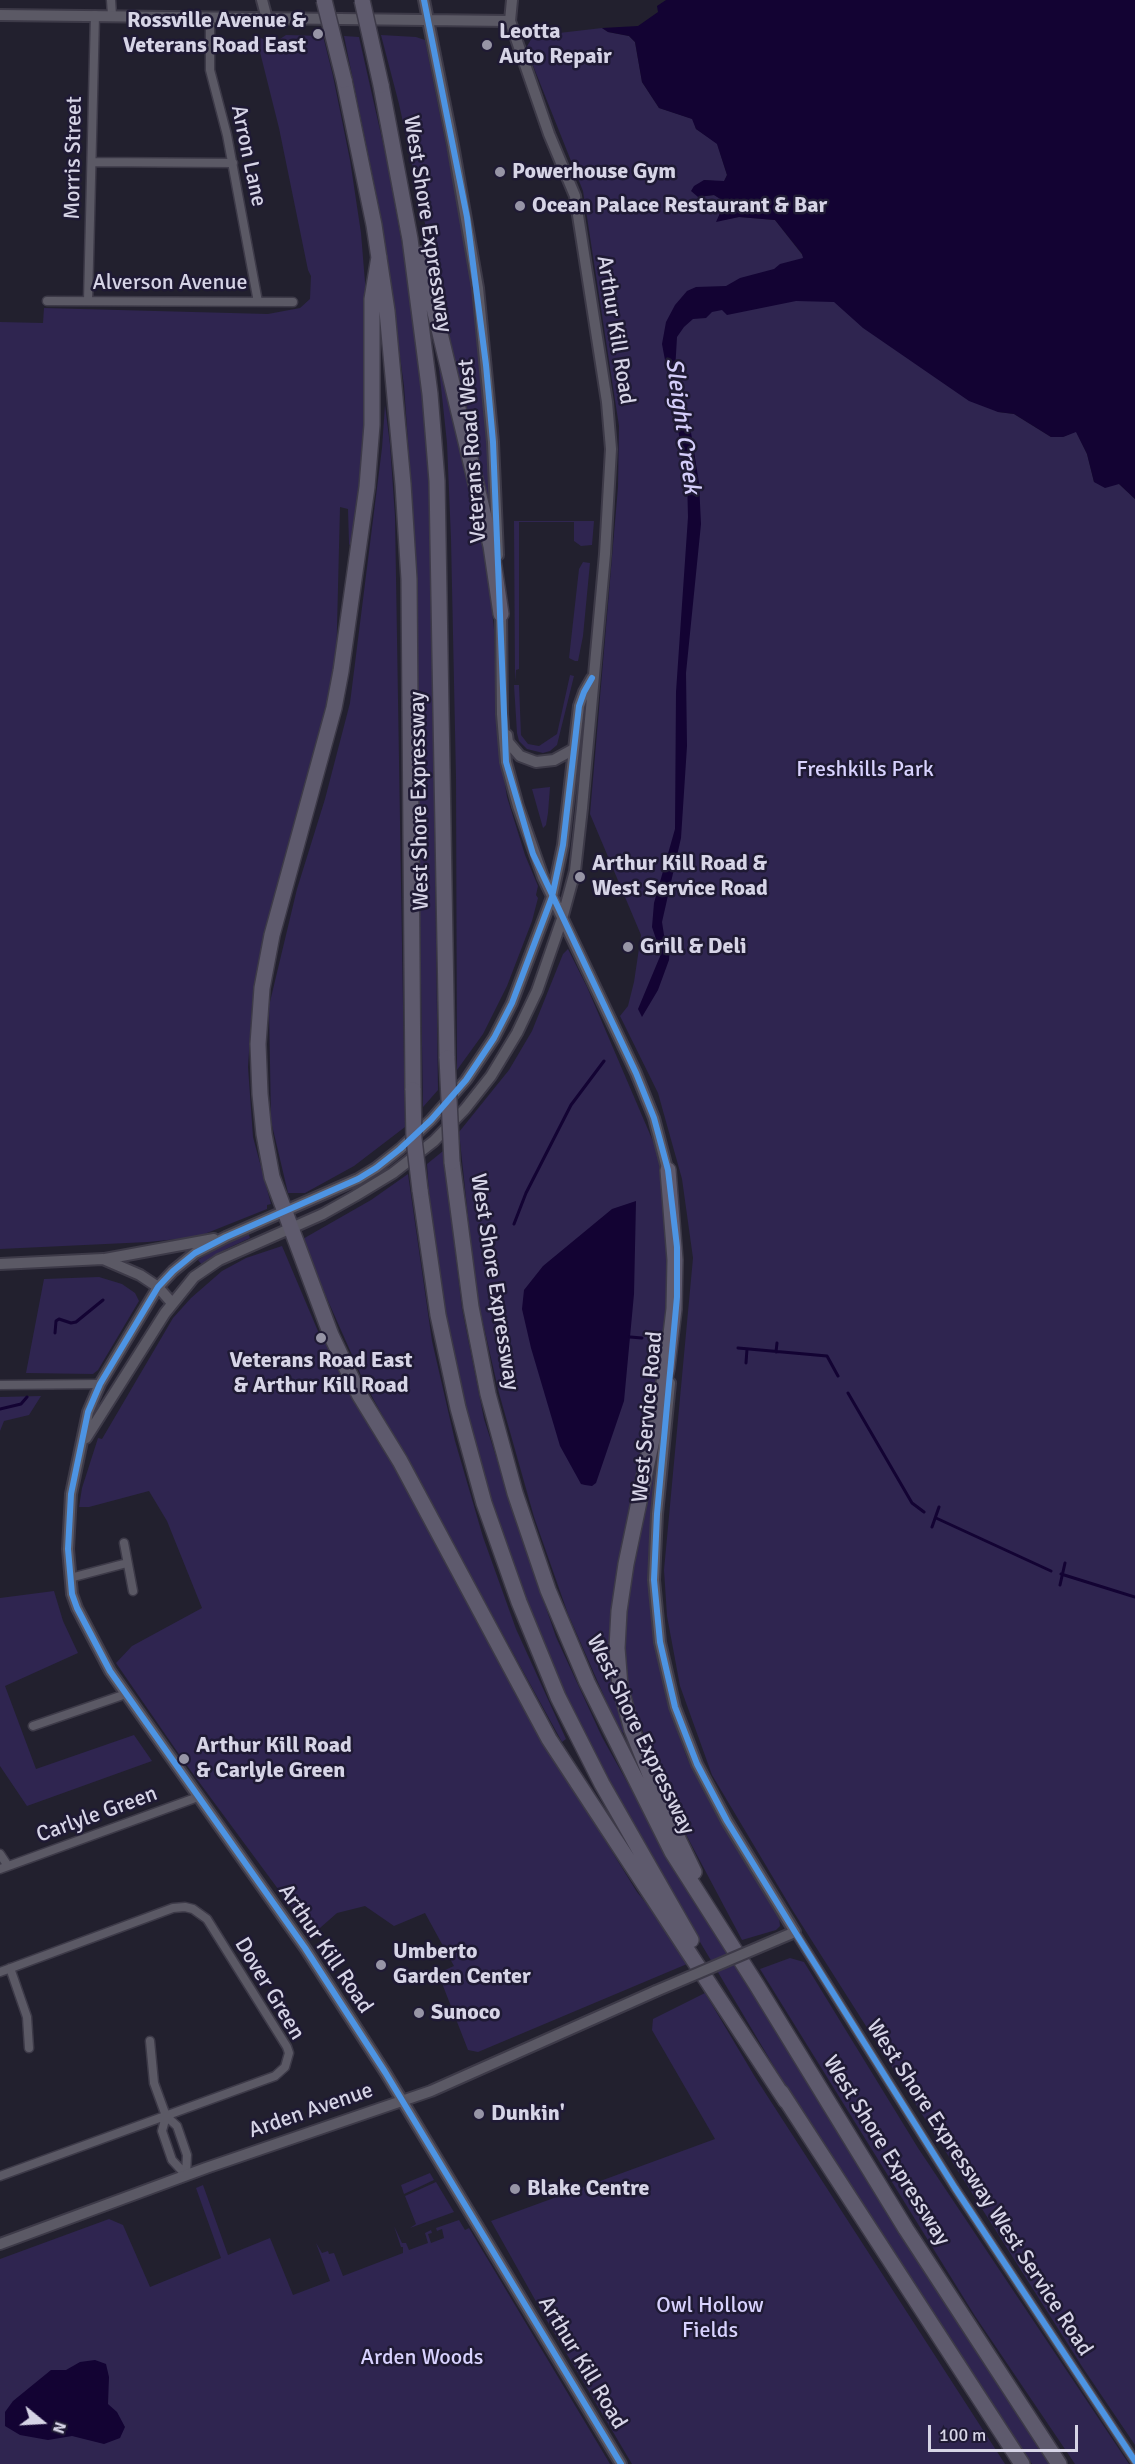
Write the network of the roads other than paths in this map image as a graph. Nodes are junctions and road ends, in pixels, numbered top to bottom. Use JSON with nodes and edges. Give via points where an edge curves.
{"nodes":[{"id":1,"x":111,"y":0,"type":"edge"},
{"id":2,"x":262,"y":0,"type":"edge"},
{"id":3,"x":324,"y":0,"type":"edge"},
{"id":4,"x":362,"y":0,"type":"edge"},
{"id":5,"x":424,"y":0,"type":"edge"},
{"id":6,"x":512,"y":0,"type":"edge"},
{"id":7,"x":0,"y":15,"type":"edge"},
{"id":8,"x":95,"y":15,"type":"junction"},
{"id":9,"x":112,"y":15,"type":"junction"},
{"id":10,"x":210,"y":18,"type":"junction"},
{"id":11,"x":267,"y":19,"type":"junction"},
{"id":12,"x":429,"y":20,"type":"junction"},
{"id":13,"x":510,"y":21,"type":"junction"},
{"id":14,"x":381,"y":85,"type":"junction"},
{"id":15,"x":92,"y":162,"type":"junction"},
{"id":16,"x":233,"y":163,"type":"junction"},
{"id":17,"x":379,"y":257,"type":"junction"},
{"id":18,"x":47,"y":301,"type":"dead end"},
{"id":19,"x":88,"y":301,"type":"junction"},
{"id":20,"x":258,"y":302,"type":"junction"},
{"id":21,"x":293,"y":302,"type":"dead end"},
{"id":22,"x":501,"y":614,"type":"junction"},
{"id":23,"x":592,"y":678,"type":"junction"},
{"id":24,"x":502,"y":714,"type":"junction"},
{"id":25,"x":574,"y":749,"type":"junction"},
{"id":26,"x":552,"y":897,"type":"junction"},
{"id":27,"x":562,"y":919,"type":"junction"},
{"id":28,"x":668,"y":1170,"type":"junction"},
{"id":29,"x":285,"y":1212,"type":"junction"},
{"id":30,"x":291,"y":1228,"type":"junction"},
{"id":31,"x":226,"y":1237,"type":"junction"},
{"id":32,"x":103,"y":1259,"type":"junction"},
{"id":33,"x":0,"y":1264,"type":"edge"},
{"id":34,"x":158,"y":1287,"type":"junction"},
{"id":35,"x":172,"y":1303,"type":"junction"},
{"id":36,"x":0,"y":1384,"type":"edge"},
{"id":37,"x":100,"y":1384,"type":"junction"},
{"id":38,"x":84,"y":1440,"type":"junction"},
{"id":39,"x":124,"y":1543,"type":"dead end"},
{"id":40,"x":127,"y":1563,"type":"junction"},
{"id":41,"x":70,"y":1578,"type":"junction"},
{"id":42,"x":133,"y":1591,"type":"dead end"},
{"id":43,"x":126,"y":1694,"type":"junction"},
{"id":44,"x":33,"y":1726,"type":"dead end"},
{"id":45,"x":198,"y":1797,"type":"junction"},
{"id":46,"x":0,"y":1854,"type":"edge"},
{"id":47,"x":4,"y":1868,"type":"edge"},
{"id":48,"x":795,"y":1932,"type":"junction"},
{"id":49,"x":10,"y":1968,"type":"junction"},
{"id":50,"x":0,"y":1972,"type":"edge"},
{"id":51,"x":756,"y":1984,"type":"junction"},
{"id":52,"x":150,"y":2041,"type":"dead end"},
{"id":53,"x":29,"y":2048,"type":"dead end"},
{"id":54,"x":403,"y":2100,"type":"junction"},
{"id":55,"x":786,"y":2101,"type":"junction"},
{"id":56,"x":166,"y":2116,"type":"junction"},
{"id":57,"x":186,"y":2175,"type":"junction"},
{"id":58,"x":0,"y":2176,"type":"edge"},
{"id":59,"x":0,"y":2244,"type":"edge"},
{"id":60,"x":1135,"y":2460,"type":"edge"},
{"id":61,"x":621,"y":2464,"type":"edge"},
{"id":62,"x":1022,"y":2464,"type":"edge"},
{"id":63,"x":1059,"y":2464,"type":"edge"}],
"edges":[{"from":1,"to":9,"type":"street"},
{"from":2,"to":11,"type":"street"},
{"from":3,"to":17,"type":"highway","name":"West Shore Expressway","bridge":true},
{"from":4,"to":14,"type":"highway","name":"West Shore Expressway","bridge":true},
{"from":5,"to":12,"type":"street","name":"Veterans Road West"},
{"from":6,"to":13,"type":"street","name":"Arthur Kill Road"},
{"from":7,"to":8,"type":"street"},
{"from":8,"to":9,"type":"street"},
{"from":8,"to":15,"type":"street","name":"Morris Street"},
{"from":9,"to":10,"type":"street"},
{"from":10,"to":11,"type":"street"},
{"from":10,"to":16,"type":"street","name":"Arron Lane","via":[[210,70]]},
{"from":11,"to":12,"type":"street"},
{"from":12,"to":13,"type":"street"},
{"from":12,"to":22,"type":"street","name":"Veterans Road West","via":[[478,288],[493,442]]},
{"from":13,"to":23,"type":"street","name":"Arthur Kill Road","via":[[575,196],[607,402],[610,485]]},
{"from":14,"to":22,"type":"highway","via":[[491,546]]},
{"from":14,"to":51,"type":"highway","name":"West Shore Expressway","bridge":true,"via":[[412,250],[430,394],[437,481],[452,1161],[468,1286],[488,1394],[515,1493],[548,1590],[587,1682],[672,1852]]},
{"from":15,"to":16,"type":"street"},
{"from":15,"to":19,"type":"street","name":"Morris Street"},
{"from":16,"to":20,"type":"street","name":"Arron Lane"},
{"from":17,"to":29,"type":"highway","via":[[372,299],[373,385],[367,486],[341,671],[272,935],[262,988],[258,1044],[264,1134],[272,1177]]},
{"from":17,"to":55,"type":"highway","name":"West Shore Expressway","bridge":true,"via":[[396,398],[409,579],[414,1139],[438,1315],[458,1408],[484,1503],[558,1696],[602,1784]]},
{"from":18,"to":19,"type":"street","name":"Alverson Avenue"},
{"from":19,"to":20,"type":"street","name":"Alverson Avenue"},
{"from":20,"to":21,"type":"street","name":"Alverson Avenue"},
{"from":22,"to":24,"type":"street","name":"Veterans Road West"},
{"from":23,"to":25,"type":"street","name":"Arthur Kill Road","via":[[579,706]]},
{"from":23,"to":27,"type":"street","name":"Arthur Kill Road","via":[[576,863]]},
{"from":24,"to":25,"type":"street","via":[[508,742],[520,756],[536,762],[554,760]]},
{"from":24,"to":26,"type":"street","name":"Veterans Road West","via":[[509,773],[533,854]]},
{"from":25,"to":26,"type":"street","name":"Arthur Kill Road","via":[[563,844]]},
{"from":26,"to":27,"type":"street","name":"West Service Road"},
{"from":26,"to":29,"type":"street","name":"Arthur Kill Road","via":[[512,1003],[466,1080],[431,1120],[376,1168]]},
{"from":27,"to":28,"type":"street","name":"West Service Road","via":[[636,1073]]},
{"from":27,"to":30,"type":"street","name":"Arthur Kill Road","via":[[537,991],[517,1033],[465,1109],[434,1141],[393,1173]]},
{"from":28,"to":48,"type":"street","name":"West Service Road","via":[[677,1247],[677,1296],[654,1569],[660,1642],[675,1707],[697,1764]]},
{"from":28,"to":51,"type":"highway","via":[[675,1260],[674,1309],[667,1368],[619,1611],[620,1686],[632,1730],[666,1814]]},
{"from":29,"to":30,"type":"highway"},
{"from":29,"to":31,"type":"street","name":"Arthur Kill Road"},
{"from":30,"to":35,"type":"street","name":"Arthur Kill Road","via":[[219,1260],[194,1277]]},
{"from":30,"to":55,"type":"highway","via":[[331,1335],[359,1394],[400,1461],[549,1739]]},
{"from":31,"to":32,"type":"street"},
{"from":31,"to":34,"type":"street","name":"Arthur Kill Road","via":[[195,1253]]},
{"from":32,"to":33,"type":"street"},
{"from":32,"to":34,"type":"street","via":[[126,1267]]},
{"from":34,"to":35,"type":"street"},
{"from":34,"to":37,"type":"street","name":"Arthur Kill Road"},
{"from":35,"to":38,"type":"street","name":"Arthur Kill Road"},
{"from":36,"to":37,"type":"street"},
{"from":37,"to":38,"type":"street","name":"Arthur Kill Road","via":[[88,1412]]},
{"from":38,"to":41,"type":"street","name":"Arthur Kill Road","via":[[71,1501]]},
{"from":39,"to":40,"type":"street"},
{"from":40,"to":41,"type":"street"},
{"from":40,"to":42,"type":"street"},
{"from":41,"to":43,"type":"street","name":"Arthur Kill Road","via":[[83,1623]]},
{"from":43,"to":44,"type":"street"},
{"from":43,"to":45,"type":"street","name":"Arthur Kill Road"},
{"from":45,"to":47,"type":"street","name":"Carlyle Green"},
{"from":45,"to":54,"type":"street","name":"Arthur Kill Road","via":[[305,1948]]},
{"from":46,"to":47,"type":"street","name":"Carlyle Green"},
{"from":48,"to":54,"type":"street","name":"Arden Avenue","bridge":true,"via":[[470,2075]]},
{"from":48,"to":60,"type":"street","name":"West Shore Expressway West Service Road","via":[[943,2168]]},
{"from":49,"to":50,"type":"street","name":"Dover Green"},
{"from":49,"to":53,"type":"street","via":[[27,2017]]},
{"from":49,"to":56,"type":"street","name":"Dover Green","via":[[173,1908],[193,1909],[207,1919],[287,2047],[288,2060],[275,2076]]},
{"from":51,"to":63,"type":"highway","name":"West Shore Expressway","via":[[906,2229]]},
{"from":52,"to":56,"type":"street","via":[[154,2083]]},
{"from":54,"to":57,"type":"street","name":"Arden Avenue"},
{"from":54,"to":61,"type":"street","name":"Arthur Kill Road"},
{"from":55,"to":62,"type":"highway","name":"West Shore Expressway"},
{"from":56,"to":57,"type":"street","via":[[177,2126],[187,2155]]},
{"from":56,"to":57,"type":"street","via":[[162,2131],[172,2160]]},
{"from":56,"to":58,"type":"street","name":"Dover Green"},
{"from":57,"to":59,"type":"street","name":"Arden Avenue"}]}
